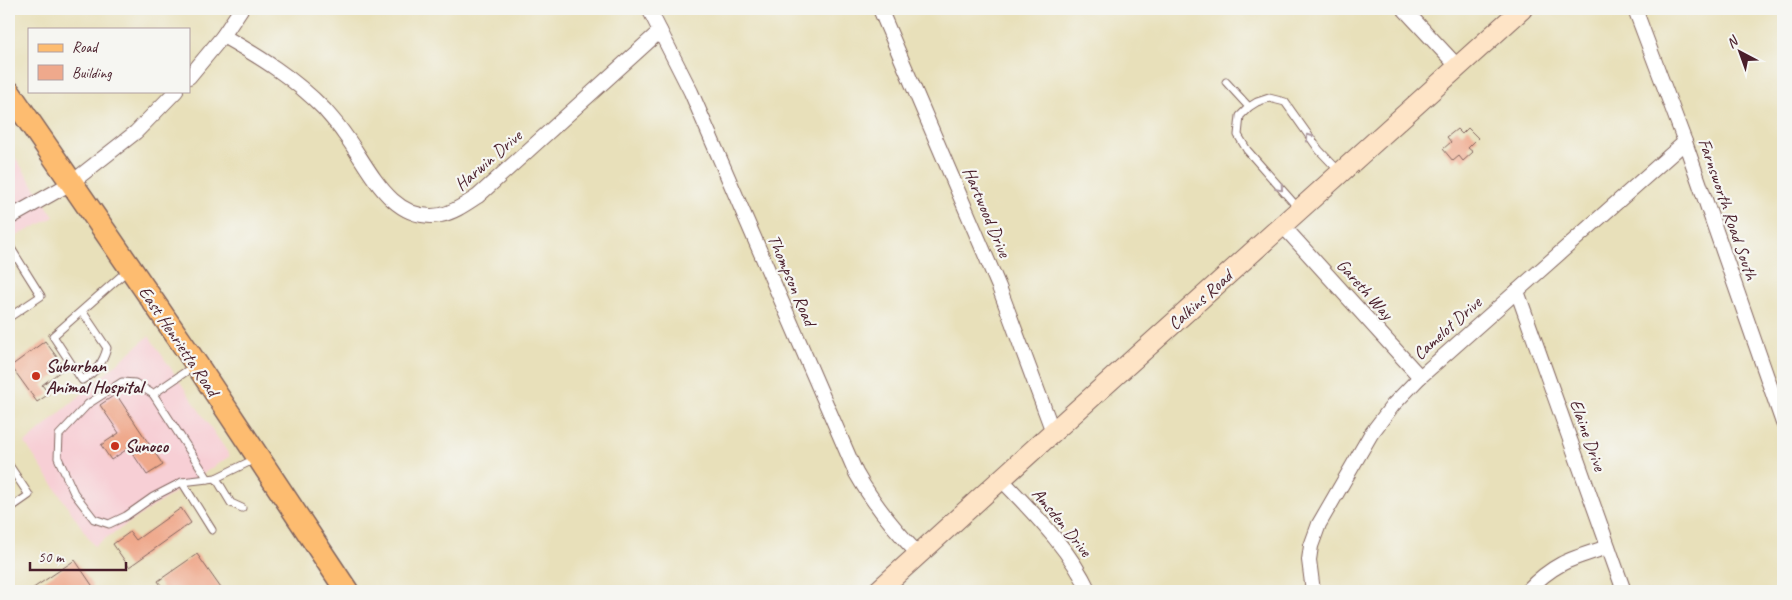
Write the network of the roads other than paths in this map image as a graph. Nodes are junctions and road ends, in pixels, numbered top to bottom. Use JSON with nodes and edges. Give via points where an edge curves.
{"nodes":[{"id":1,"x":241,"y":9,"type":"edge"},
{"id":2,"x":649,"y":9,"type":"edge"},
{"id":3,"x":880,"y":9,"type":"edge"},
{"id":4,"x":1404,"y":9,"type":"edge"},
{"id":5,"x":1522,"y":9,"type":"edge"},
{"id":6,"x":1635,"y":9,"type":"edge"},
{"id":7,"x":660,"y":31,"type":"junction"},
{"id":8,"x":223,"y":36,"type":"junction"},
{"id":9,"x":1458,"y":67,"type":"junction"},
{"id":10,"x":190,"y":76,"type":"edge"},
{"id":11,"x":1226,"y":82,"type":"dead end"},
{"id":12,"x":9,"y":92,"type":"edge"},
{"id":13,"x":175,"y":92,"type":"edge"},
{"id":14,"x":1249,"y":107,"type":"junction"},
{"id":15,"x":1685,"y":142,"type":"junction"},
{"id":16,"x":1341,"y":173,"type":"junction"},
{"id":17,"x":71,"y":183,"type":"junction"},
{"id":18,"x":1300,"y":210,"type":"junction"},
{"id":19,"x":9,"y":218,"type":"edge"},
{"id":20,"x":1282,"y":226,"type":"junction"},
{"id":21,"x":9,"y":245,"type":"edge"},
{"id":22,"x":130,"y":269,"type":"junction"},
{"id":23,"x":1517,"y":291,"type":"junction"},
{"id":24,"x":82,"y":311,"type":"junction"},
{"id":25,"x":11,"y":316,"type":"dead end"},
{"id":26,"x":196,"y":364,"type":"junction"},
{"id":27,"x":1420,"y":377,"type":"junction"},
{"id":28,"x":153,"y":394,"type":"junction"},
{"id":29,"x":1783,"y":423,"type":"edge"},
{"id":30,"x":1053,"y":432,"type":"junction"},
{"id":31,"x":257,"y":458,"type":"junction"},
{"id":32,"x":9,"y":465,"type":"edge"},
{"id":33,"x":216,"y":478,"type":"junction"},
{"id":34,"x":208,"y":479,"type":"junction"},
{"id":35,"x":1002,"y":480,"type":"junction"},
{"id":36,"x":182,"y":482,"type":"junction"},
{"id":37,"x":242,"y":508,"type":"dead end"},
{"id":38,"x":9,"y":509,"type":"edge"},
{"id":39,"x":212,"y":530,"type":"dead end"},
{"id":40,"x":1608,"y":547,"type":"junction"},
{"id":41,"x":919,"y":555,"type":"junction"},
{"id":42,"x":347,"y":591,"type":"edge"},
{"id":43,"x":878,"y":591,"type":"edge"},
{"id":44,"x":1089,"y":591,"type":"edge"},
{"id":45,"x":1314,"y":591,"type":"edge"},
{"id":46,"x":1527,"y":591,"type":"edge"},
{"id":47,"x":1624,"y":591,"type":"edge"}],
"edges":[{"from":1,"to":8,"type":"street"},
{"from":2,"to":7,"type":"street","name":"Thompson Road"},
{"from":3,"to":30,"type":"street","name":"Hartwood Drive","via":[[998,287]]},
{"from":4,"to":9,"type":"street"},
{"from":5,"to":9,"type":"main road","name":"Calkins Road"},
{"from":6,"to":15,"type":"street","name":"Farnsworth Road South"},
{"from":7,"to":8,"type":"street","name":"Harwin Drive","via":[[478,196],[441,215],[424,215],[393,201],[324,109],[298,84],[263,58]]},
{"from":7,"to":41,"type":"street","name":"Thompson Road","via":[[691,92],[856,473],[878,509]]},
{"from":8,"to":10,"type":"street"},
{"from":9,"to":16,"type":"main road","name":"Calkins Road"},
{"from":11,"to":14,"type":"lane"},
{"from":12,"to":17,"type":"main road","name":"East Henrietta Road"},
{"from":13,"to":17,"type":"street","via":[[136,132]]},
{"from":16,"to":14,"type":"lane","one_way":true,"via":[[1319,150],[1285,102],[1269,98]]},
{"from":14,"to":18,"type":"lane","one_way":true,"via":[[1240,116],[1238,135],[1247,150]]},
{"from":15,"to":23,"type":"street","name":"Camelot Drive"},
{"from":15,"to":29,"type":"street","name":"Farnsworth Road South"},
{"from":16,"to":18,"type":"main road","name":"Calkins Road"},
{"from":17,"to":19,"type":"street"},
{"from":17,"to":22,"type":"main road","name":"East Henrietta Road"},
{"from":18,"to":20,"type":"main road","name":"Calkins Road"},
{"from":20,"to":27,"type":"street","name":"Gareth Way"},
{"from":20,"to":30,"type":"main road","name":"Calkins Road"},
{"from":21,"to":25,"type":"lane","via":[[41,296]]},
{"from":22,"to":24,"type":"lane"},
{"from":22,"to":26,"type":"main road","name":"East Henrietta Road"},
{"from":23,"to":27,"type":"street","name":"Camelot Drive"},
{"from":23,"to":40,"type":"street","name":"Elaine Drive"},
{"from":24,"to":24,"type":"lane","via":[[53,336],[82,380],[94,373],[104,360],[107,348]]},
{"from":26,"to":28,"type":"lane"},
{"from":26,"to":31,"type":"main road","name":"East Henrietta Road"},
{"from":27,"to":45,"type":"street","name":"Camelot Drive","via":[[1393,404],[1371,434],[1319,524],[1309,560]]},
{"from":28,"to":34,"type":"lane"},
{"from":28,"to":36,"type":"lane","via":[[135,383],[122,382],[88,404],[59,435],[58,458],[74,493],[94,519],[109,524]]},
{"from":30,"to":35,"type":"main road","name":"Calkins Road"},
{"from":31,"to":33,"type":"lane"},
{"from":31,"to":42,"type":"main road","name":"East Henrietta Road"},
{"from":32,"to":38,"type":"lane","via":[[29,494]]},
{"from":33,"to":34,"type":"lane"},
{"from":33,"to":37,"type":"lane","via":[[231,503]]},
{"from":34,"to":36,"type":"lane"},
{"from":35,"to":41,"type":"main road","name":"Calkins Road"},
{"from":35,"to":44,"type":"street","name":"Amsden Drive","via":[[1057,541]]},
{"from":36,"to":39,"type":"lane"},
{"from":40,"to":46,"type":"street","via":[[1564,562]]},
{"from":40,"to":47,"type":"street","name":"Elaine Drive"},
{"from":41,"to":43,"type":"main road","name":"Calkins Road"}]}
